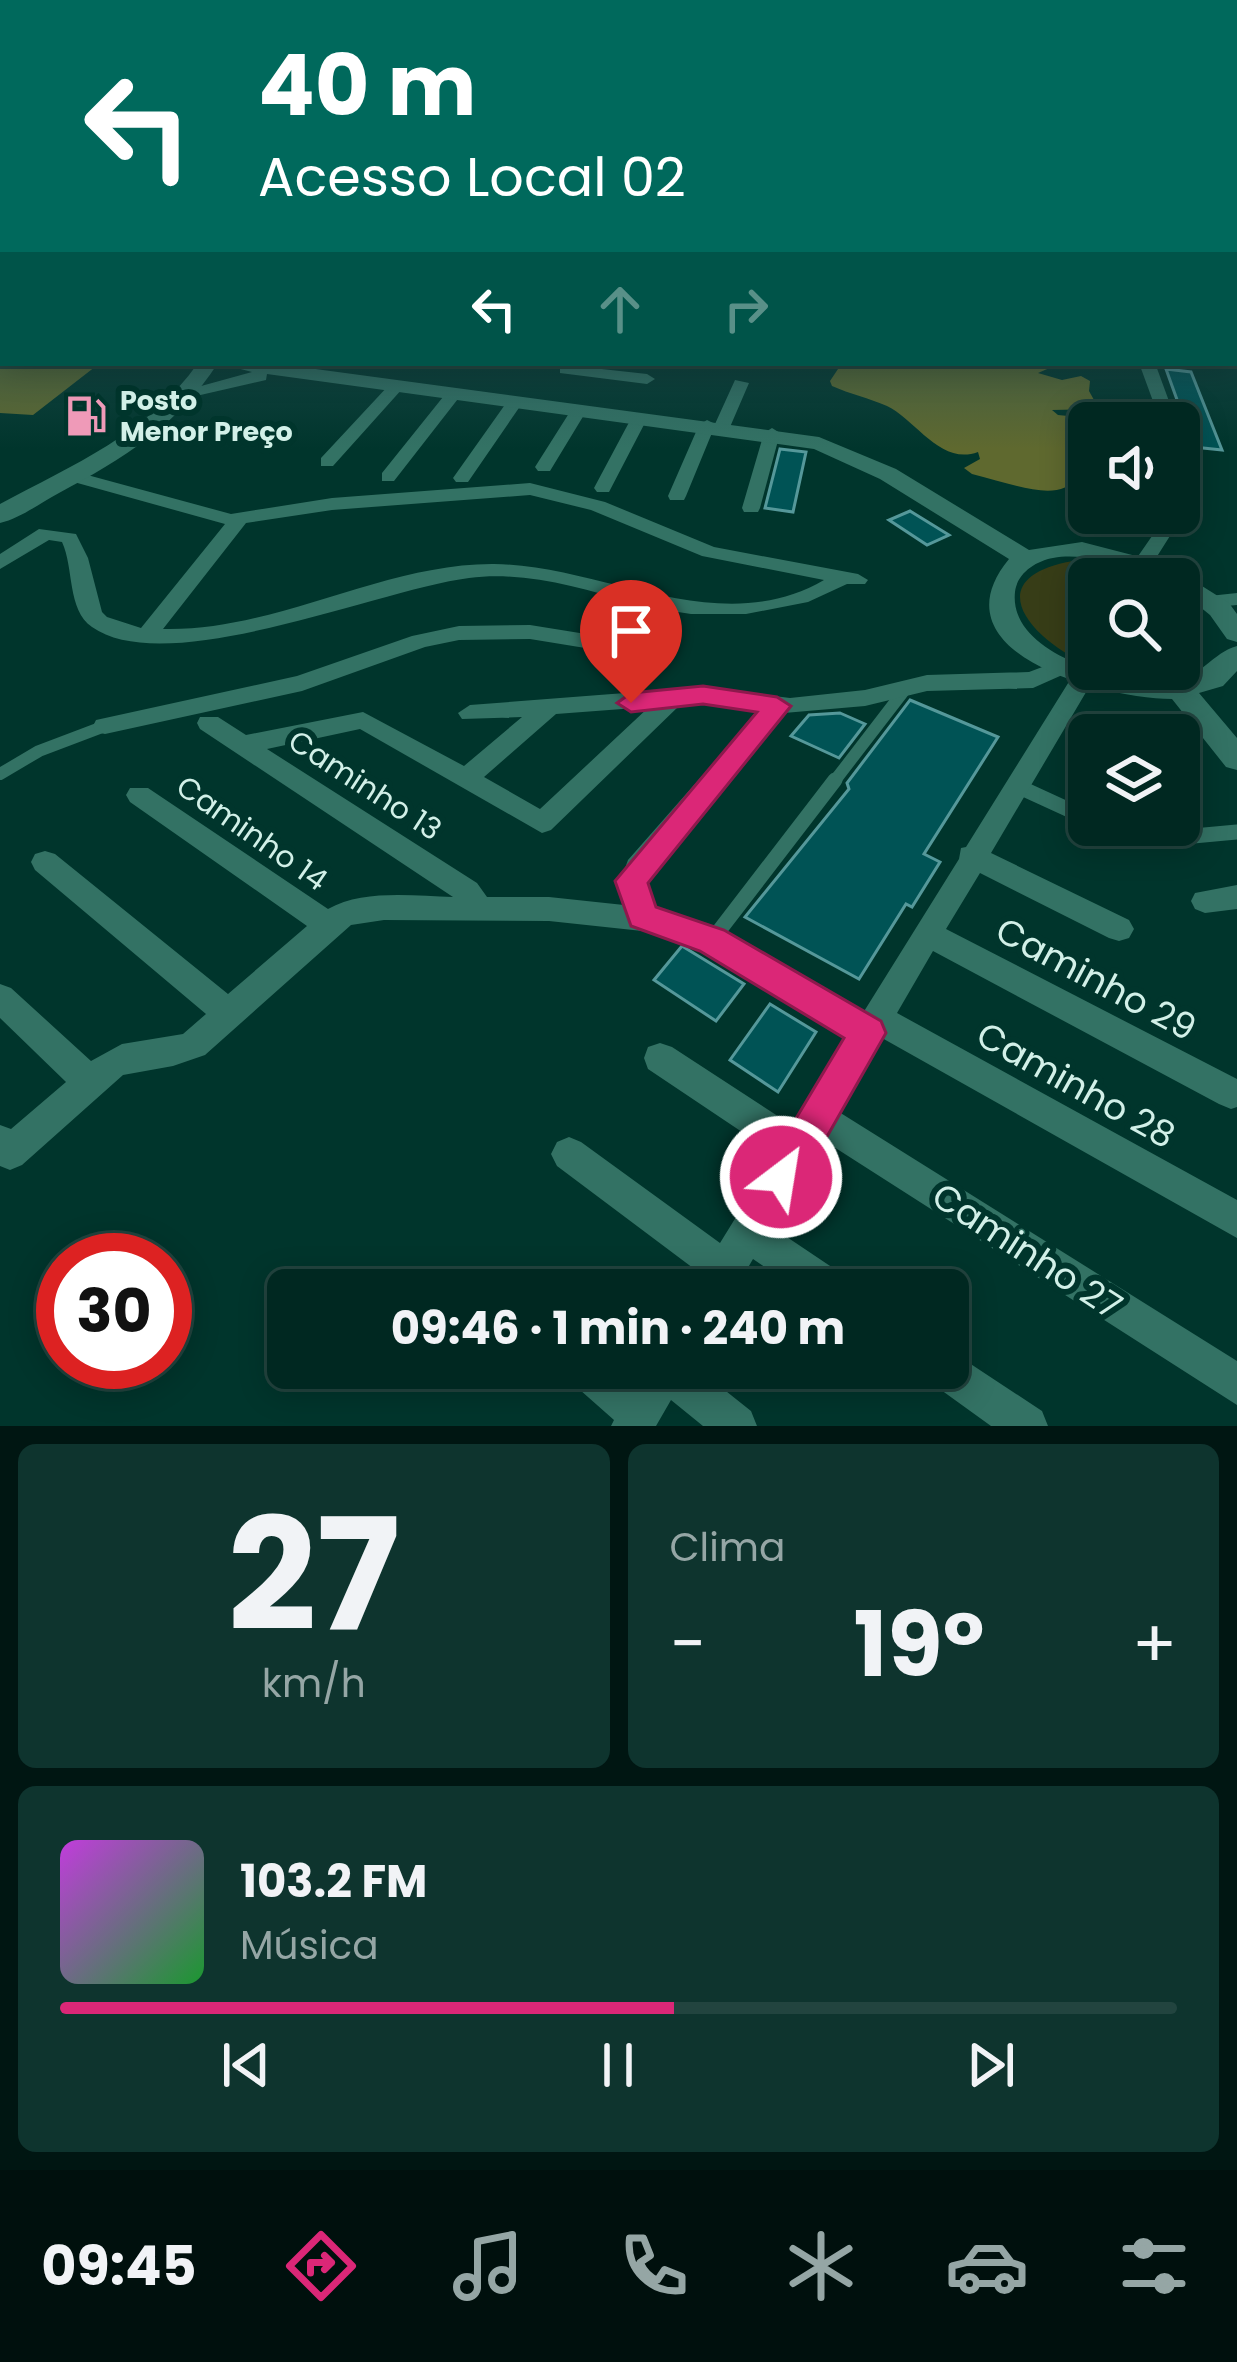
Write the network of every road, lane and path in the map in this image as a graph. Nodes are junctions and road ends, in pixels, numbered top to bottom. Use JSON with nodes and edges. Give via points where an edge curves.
{"nodes":[{"id":1,"x":206,"y":366,"type":"edge"},
{"id":2,"x":1148,"y":366,"type":"edge"},
{"id":3,"x":239,"y":370,"type":"edge"},
{"id":4,"x":565,"y":370,"type":"dead end"},
{"id":5,"x":651,"y":371,"type":"edge"},
{"id":6,"x":742,"y":383,"type":"dead end"},
{"id":7,"x":395,"y":388,"type":"junction"},
{"id":8,"x":190,"y":395,"type":"junction"},
{"id":9,"x":453,"y":395,"type":"junction"},
{"id":10,"x":515,"y":402,"type":"junction"},
{"id":11,"x":1161,"y":402,"type":"edge"},
{"id":12,"x":579,"y":410,"type":"junction"},
{"id":13,"x":635,"y":416,"type":"junction"},
{"id":14,"x":714,"y":426,"type":"junction"},
{"id":15,"x":772,"y":434,"type":"junction"},
{"id":16,"x":327,"y":462,"type":"dead end"},
{"id":17,"x":544,"y":467,"type":"dead end"},
{"id":18,"x":70,"y":476,"type":"junction"},
{"id":19,"x":388,"y":477,"type":"dead end"},
{"id":20,"x":462,"y":478,"type":"dead end"},
{"id":21,"x":603,"y":488,"type":"dead end"},
{"id":22,"x":677,"y":496,"type":"dead end"},
{"id":23,"x":751,"y":508,"type":"dead end"},
{"id":24,"x":0,"y":515,"type":"edge"},
{"id":25,"x":239,"y":520,"type":"junction"},
{"id":26,"x":1120,"y":558,"type":"edge"},
{"id":27,"x":1028,"y":560,"type":"junction"},
{"id":28,"x":0,"y":563,"type":"edge"},
{"id":29,"x":643,"y":600,"type":"junction"},
{"id":30,"x":1226,"y":600,"type":"edge"},
{"id":31,"x":1237,"y":633,"type":"edge"},
{"id":32,"x":147,"y":634,"type":"junction"},
{"id":33,"x":1237,"y":655,"type":"edge"},
{"id":34,"x":1068,"y":669,"type":"edge"},
{"id":35,"x":1068,"y":673,"type":"edge"},
{"id":36,"x":1068,"y":680,"type":"edge"},
{"id":37,"x":1200,"y":683,"type":"edge"},
{"id":38,"x":1180,"y":690,"type":"edge"},
{"id":39,"x":903,"y":692,"type":"junction"},
{"id":40,"x":672,"y":700,"type":"junction"},
{"id":41,"x":777,"y":706,"type":"junction"},
{"id":42,"x":547,"y":709,"type":"junction"},
{"id":43,"x":470,"y":713,"type":"dead end"},
{"id":44,"x":209,"y":723,"type":"dead end"},
{"id":45,"x":105,"y":725,"type":"joint"},
{"id":46,"x":242,"y":745,"type":"junction"},
{"id":47,"x":1237,"y":758,"type":"edge"},
{"id":48,"x":0,"y":774,"type":"edge"},
{"id":49,"x":464,"y":779,"type":"junction"},
{"id":50,"x":1014,"y":785,"type":"junction"},
{"id":51,"x":140,"y":795,"type":"dead end"},
{"id":52,"x":1068,"y":809,"type":"edge"},
{"id":53,"x":1237,"y":832,"type":"edge"},
{"id":54,"x":1200,"y":835,"type":"edge"},
{"id":55,"x":971,"y":856,"type":"junction"},
{"id":56,"x":45,"y":862,"type":"dead end"},
{"id":57,"x":1237,"y":897,"type":"edge"},
{"id":58,"x":1205,"y":901,"type":"dead end"},
{"id":59,"x":479,"y":908,"type":"junction"},
{"id":60,"x":643,"y":916,"type":"junction"},
{"id":61,"x":328,"y":925,"type":"junction"},
{"id":62,"x":1119,"y":928,"type":"dead end"},
{"id":63,"x":926,"y":933,"type":"junction"},
{"id":64,"x":712,"y":940,"type":"junction"},
{"id":65,"x":0,"y":998,"type":"edge"},
{"id":66,"x":229,"y":1013,"type":"junction"},
{"id":67,"x":872,"y":1025,"type":"junction"},
{"id":68,"x":660,"y":1058,"type":"dead end"},
{"id":69,"x":90,"y":1082,"type":"junction"},
{"id":70,"x":1231,"y":1093,"type":"dead end"},
{"id":71,"x":807,"y":1133,"type":"junction"},
{"id":72,"x":5,"y":1147,"type":"edge"},
{"id":73,"x":569,"y":1154,"type":"dead end"},
{"id":74,"x":1237,"y":1220,"type":"edge"},
{"id":75,"x":748,"y":1232,"type":"junction"},
{"id":76,"x":707,"y":1269,"type":"edge"},
{"id":77,"x":725,"y":1269,"type":"edge"},
{"id":78,"x":801,"y":1269,"type":"edge"},
{"id":79,"x":969,"y":1385,"type":"edge"},
{"id":80,"x":1237,"y":1385,"type":"edge"},
{"id":81,"x":606,"y":1389,"type":"edge"},
{"id":82,"x":655,"y":1389,"type":"edge"},
{"id":83,"x":691,"y":1389,"type":"edge"},
{"id":84,"x":636,"y":1420,"type":"edge"},
{"id":85,"x":736,"y":1426,"type":"edge"},
{"id":86,"x":1027,"y":1426,"type":"edge"}],
"edges":[{"from":1,"to":8,"type":"main road"},
{"from":2,"to":11,"type":"street"},
{"from":3,"to":7,"type":"street"},
{"from":3,"to":8,"type":"street"},
{"from":4,"to":5,"type":"street"},
{"from":5,"to":13,"type":"street"},
{"from":6,"to":14,"type":"street"},
{"from":7,"to":9,"type":"street"},
{"from":7,"to":16,"type":"street"},
{"from":8,"to":18,"type":"main road"},
{"from":9,"to":10,"type":"street"},
{"from":9,"to":19,"type":"street"},
{"from":10,"to":12,"type":"street"},
{"from":10,"to":20,"type":"street"},
{"from":12,"to":13,"type":"street"},
{"from":12,"to":17,"type":"street"},
{"from":13,"to":14,"type":"street"},
{"from":13,"to":21,"type":"street"},
{"from":14,"to":15,"type":"street"},
{"from":14,"to":22,"type":"street"},
{"from":15,"to":23,"type":"street"},
{"from":15,"to":27,"type":"street","via":[[865,461]]},
{"from":18,"to":24,"type":"main road"},
{"from":18,"to":25,"type":"street"},
{"from":25,"to":29,"type":"street","via":[[530,489],[598,506],[709,552],[851,578],[730,609]]},
{"from":25,"to":32,"type":"street"},
{"from":26,"to":27,"type":"street","via":[[1077,551]]},
{"from":27,"to":34,"type":"street","via":[[1002,583],[1003,616],[1015,634]]},
{"from":28,"to":32,"type":"street","via":[[46,533],[69,538],[99,623]]},
{"from":29,"to":32,"type":"street","via":[[540,575],[476,571],[254,626]]},
{"from":29,"to":45,"type":"street","via":[[633,638],[622,647],[530,632],[459,633],[302,683]]},
{"from":30,"to":31,"type":"street"},
{"from":33,"to":37,"type":"street","via":[[1221,676]]},
{"from":35,"to":39,"type":"street","via":[[927,683]]},
{"from":36,"to":50,"type":"street"},
{"from":38,"to":47,"type":"street"},
{"from":39,"to":41,"type":"street"},
{"from":39,"to":64,"type":"lane"},
{"from":40,"to":41,"type":"street","via":[[715,695]]},
{"from":40,"to":42,"type":"street"},
{"from":40,"to":49,"type":"street","via":[[542,824]]},
{"from":41,"to":60,"type":"street","via":[[638,868],[632,887]]},
{"from":42,"to":43,"type":"street"},
{"from":42,"to":49,"type":"street"},
{"from":44,"to":46,"type":"street","name":"Caminho 13"},
{"from":45,"to":48,"type":"lane"},
{"from":46,"to":49,"type":"street","via":[[363,720]]},
{"from":46,"to":59,"type":"street","name":"Caminho 13","via":[[467,891]]},
{"from":50,"to":52,"type":"lane"},
{"from":50,"to":55,"type":"street"},
{"from":51,"to":61,"type":"street","name":"Caminho 14"},
{"from":53,"to":54,"type":"lane"},
{"from":55,"to":62,"type":"street"},
{"from":55,"to":63,"type":"street"},
{"from":56,"to":66,"type":"street"},
{"from":57,"to":58,"type":"street"},
{"from":59,"to":60,"type":"street","name":"Caminho 28"},
{"from":59,"to":61,"type":"street","name":"Caminho 28","via":[[366,908]]},
{"from":60,"to":64,"type":"street","name":"Caminho 28"},
{"from":61,"to":66,"type":"street"},
{"from":63,"to":67,"type":"street"},
{"from":63,"to":70,"type":"street","name":"Caminho 29"},
{"from":64,"to":67,"type":"street","name":"Caminho 28"},
{"from":65,"to":69,"type":"street"},
{"from":66,"to":69,"type":"street","via":[[194,1045],[126,1057]]},
{"from":67,"to":71,"type":"street"},
{"from":67,"to":74,"type":"street","name":"Caminho 28"},
{"from":68,"to":71,"type":"street","name":"Caminho 27"},
{"from":69,"to":72,"type":"street"},
{"from":71,"to":75,"type":"street"},
{"from":71,"to":80,"type":"street","name":"Caminho 27"},
{"from":73,"to":76,"type":"street"},
{"from":75,"to":77,"type":"street"},
{"from":75,"to":78,"type":"street"},
{"from":79,"to":86,"type":"street"},
{"from":81,"to":84,"type":"street"},
{"from":82,"to":84,"type":"street"},
{"from":83,"to":85,"type":"street"}]}
